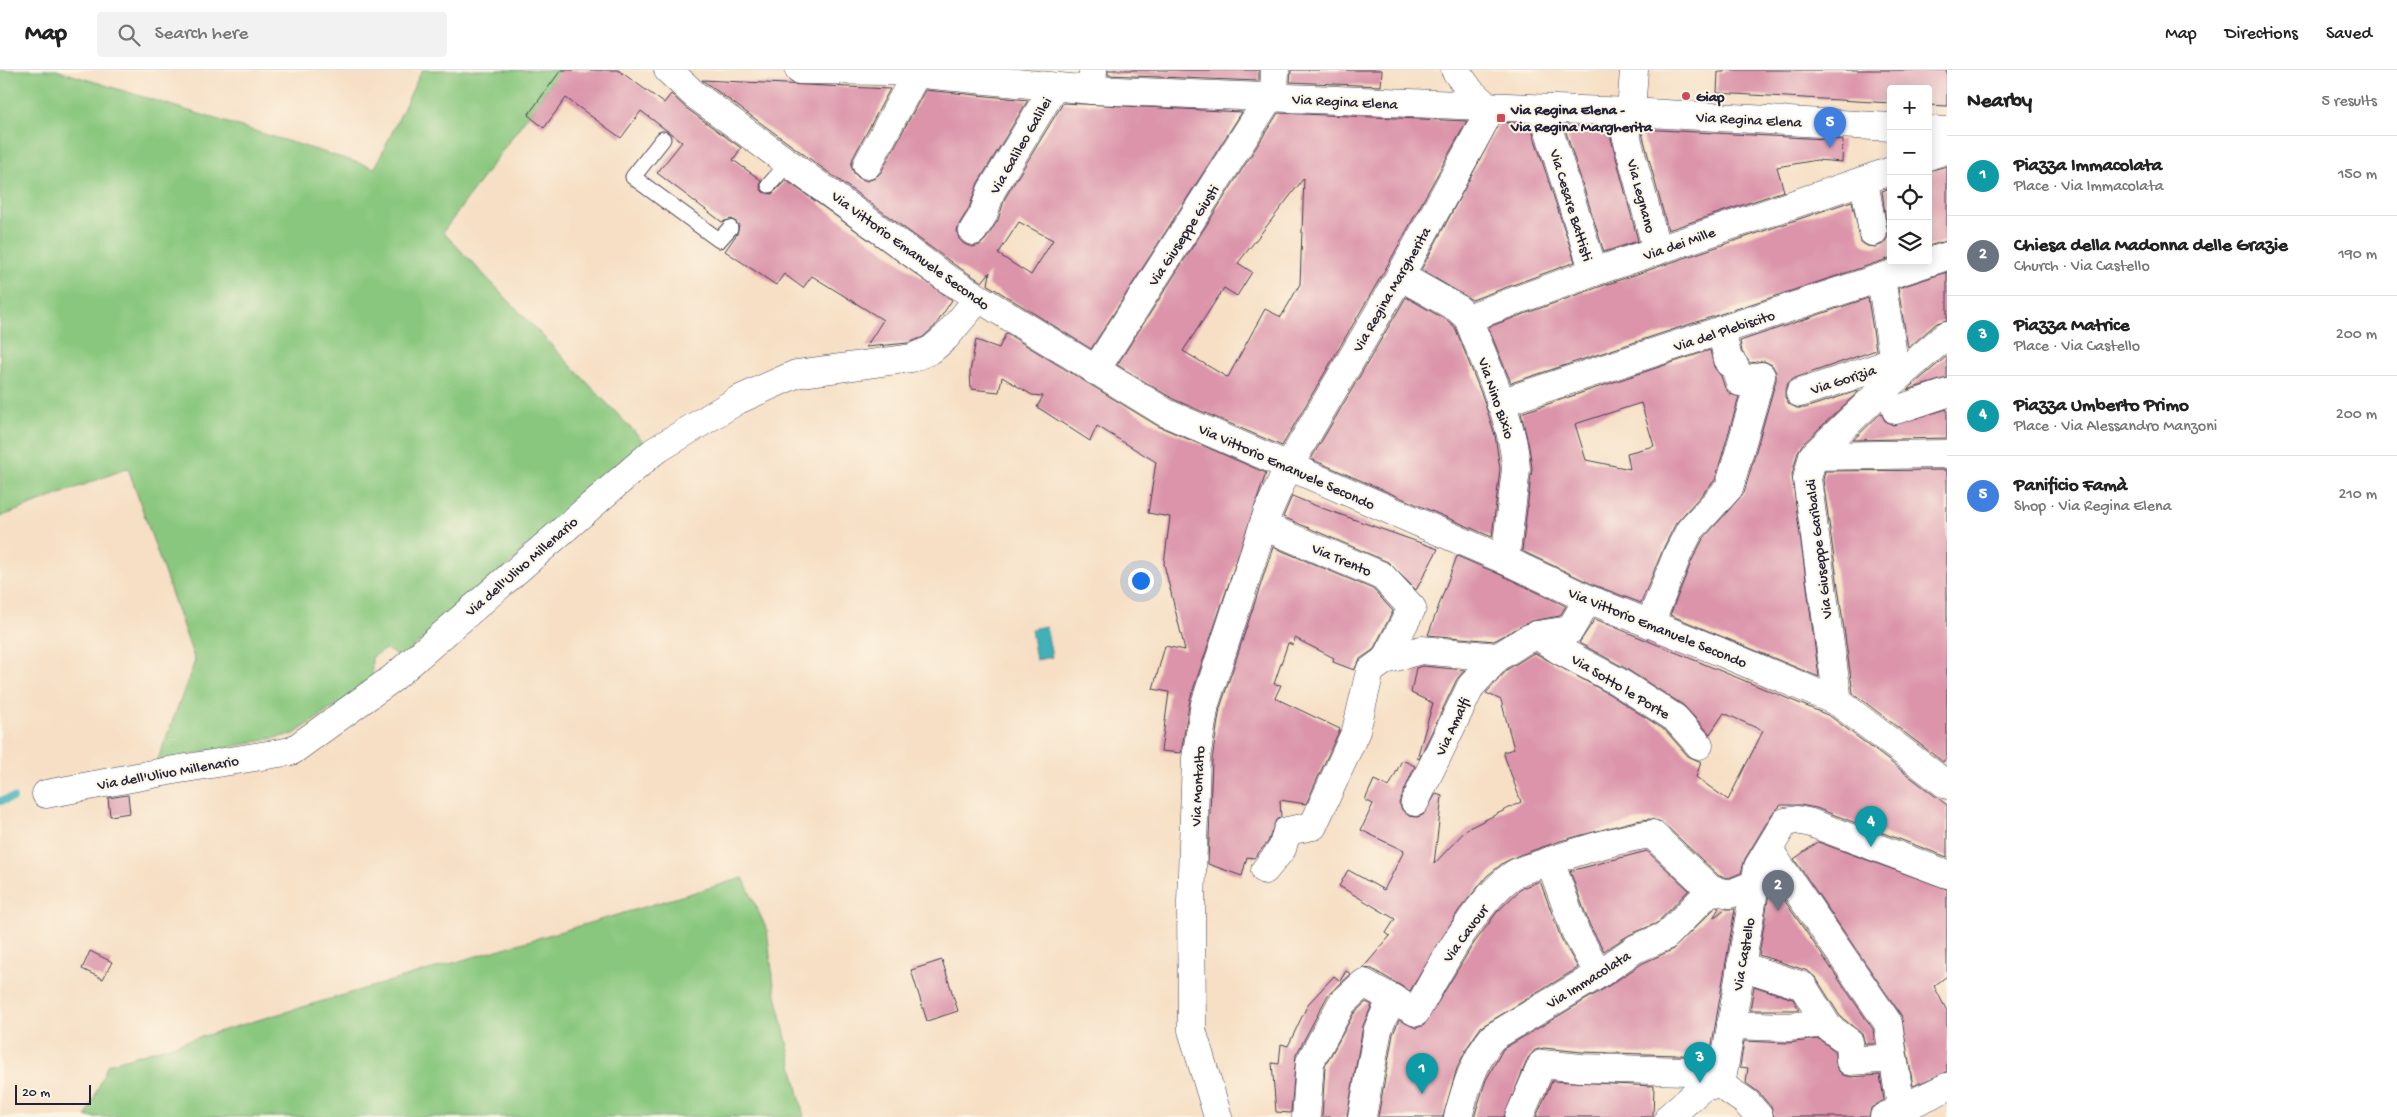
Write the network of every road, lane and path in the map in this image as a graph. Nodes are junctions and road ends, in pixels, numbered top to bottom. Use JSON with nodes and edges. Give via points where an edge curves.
{"nodes":[{"id":1,"x":668,"y":70,"type":"edge"},
{"id":2,"x":799,"y":70,"type":"edge"},
{"id":3,"x":1275,"y":70,"type":"edge"},
{"id":4,"x":1455,"y":70,"type":"edge"},
{"id":5,"x":1634,"y":70,"type":"edge"},
{"id":6,"x":898,"y":72,"type":"edge"},
{"id":7,"x":1093,"y":80,"type":"edge"},
{"id":8,"x":1054,"y":87,"type":"junction"},
{"id":9,"x":1272,"y":98,"type":"junction"},
{"id":10,"x":1488,"y":107,"type":"junction"},
{"id":11,"x":1542,"y":109,"type":"junction"},
{"id":12,"x":1626,"y":112,"type":"junction"},
{"id":13,"x":1887,"y":128,"type":"edge"},
{"id":14,"x":1932,"y":130,"type":"edge"},
{"id":15,"x":1947,"y":131,"type":"edge"},
{"id":16,"x":663,"y":139,"type":"dead end"},
{"id":17,"x":1947,"y":149,"type":"edge"},
{"id":18,"x":1932,"y":155,"type":"edge"},
{"id":19,"x":789,"y":162,"type":"junction"},
{"id":20,"x":867,"y":164,"type":"dead end"},
{"id":21,"x":1887,"y":172,"type":"edge"},
{"id":22,"x":1864,"y":181,"type":"junction"},
{"id":23,"x":769,"y":185,"type":"dead end"},
{"id":24,"x":730,"y":228,"type":"dead end"},
{"id":25,"x":974,"y":231,"type":"dead end"},
{"id":26,"x":1873,"y":232,"type":"dead end"},
{"id":27,"x":1657,"y":251,"type":"junction"},
{"id":28,"x":1947,"y":256,"type":"edge"},
{"id":29,"x":1594,"y":272,"type":"junction"},
{"id":30,"x":1400,"y":276,"type":"junction"},
{"id":31,"x":1881,"y":278,"type":"junction"},
{"id":32,"x":978,"y":299,"type":"junction"},
{"id":33,"x":1468,"y":318,"type":"junction"},
{"id":34,"x":1721,"y":330,"type":"junction"},
{"id":35,"x":1947,"y":335,"type":"edge"},
{"id":36,"x":1095,"y":371,"type":"junction"},
{"id":37,"x":1800,"y":393,"type":"dead end"},
{"id":38,"x":1947,"y":393,"type":"edge"},
{"id":39,"x":1500,"y":403,"type":"junction"},
{"id":40,"x":1896,"y":410,"type":"dead end"},
{"id":41,"x":1947,"y":454,"type":"edge"},
{"id":42,"x":1813,"y":456,"type":"junction"},
{"id":43,"x":1288,"y":466,"type":"junction"},
{"id":44,"x":1262,"y":526,"type":"junction"},
{"id":45,"x":1504,"y":560,"type":"junction"},
{"id":46,"x":1588,"y":600,"type":"junction"},
{"id":47,"x":1650,"y":624,"type":"junction"},
{"id":48,"x":1537,"y":634,"type":"junction"},
{"id":49,"x":1498,"y":657,"type":"junction"},
{"id":50,"x":1385,"y":660,"type":"junction"},
{"id":51,"x":1838,"y":702,"type":"junction"},
{"id":52,"x":1699,"y":745,"type":"dead end"},
{"id":53,"x":1944,"y":776,"type":"edge"},
{"id":54,"x":46,"y":794,"type":"dead end"},
{"id":55,"x":1415,"y":802,"type":"dead end"},
{"id":56,"x":1769,"y":850,"type":"junction"},
{"id":57,"x":1550,"y":861,"type":"junction"},
{"id":58,"x":1265,"y":870,"type":"dead end"},
{"id":59,"x":1947,"y":874,"type":"edge"},
{"id":60,"x":1755,"y":884,"type":"junction"},
{"id":61,"x":1711,"y":890,"type":"junction"},
{"id":62,"x":1741,"y":966,"type":"junction"},
{"id":63,"x":1599,"y":974,"type":"junction"},
{"id":64,"x":1392,"y":998,"type":"junction"},
{"id":65,"x":1825,"y":1023,"type":"junction"},
{"id":66,"x":1732,"y":1025,"type":"junction"},
{"id":67,"x":1893,"y":1058,"type":"junction"},
{"id":68,"x":1723,"y":1073,"type":"junction"},
{"id":69,"x":1947,"y":1087,"type":"edge"},
{"id":70,"x":1893,"y":1113,"type":"edge"},
{"id":71,"x":1218,"y":1117,"type":"edge"},
{"id":72,"x":1306,"y":1117,"type":"edge"},
{"id":73,"x":1362,"y":1117,"type":"edge"},
{"id":74,"x":1458,"y":1117,"type":"edge"},
{"id":75,"x":1519,"y":1117,"type":"edge"},
{"id":76,"x":1669,"y":1117,"type":"edge"},
{"id":77,"x":1759,"y":1117,"type":"edge"}],
"edges":[{"from":1,"to":19,"type":"street","name":"Via Vittorio Emanuele Secondo","via":[[695,95]]},
{"from":2,"to":6,"type":"street","name":"Via Regina Elena"},
{"from":3,"to":9,"type":"street"},
{"from":4,"to":10,"type":"street","via":[[1471,92]]},
{"from":5,"to":12,"type":"street","name":"Via Legnano"},
{"from":6,"to":8,"type":"street","name":"Via Regina Elena"},
{"from":6,"to":20,"type":"street"},
{"from":7,"to":8,"type":"street","name":"Via Regina Elena"},
{"from":7,"to":9,"type":"street","name":"Via Regina Elena"},
{"from":8,"to":25,"type":"street","name":"Via Galileo Galilei","via":[[991,191]]},
{"from":9,"to":10,"type":"street","name":"Via Regina Elena"},
{"from":9,"to":36,"type":"street","name":"Via Giuseppe Giusti"},
{"from":10,"to":11,"type":"street","name":"Via Regina Elena"},
{"from":10,"to":30,"type":"street","name":"Via Regina Margherita","via":[[1485,120]]},
{"from":11,"to":12,"type":"street","name":"Via Regina Elena"},
{"from":11,"to":29,"type":"street","name":"Via Cesare Battisti"},
{"from":12,"to":13,"type":"street","name":"Via Regina Elena"},
{"from":12,"to":27,"type":"street","name":"Via Legnano"},
{"from":14,"to":15,"type":"street"},
{"from":16,"to":24,"type":"lane","via":[[633,177],[719,240]]},
{"from":17,"to":18,"type":"street"},
{"from":19,"to":23,"type":"lane"},
{"from":19,"to":32,"type":"street","name":"Via Vittorio Emanuele Secondo"},
{"from":21,"to":22,"type":"street","name":"Via dei Mille"},
{"from":22,"to":26,"type":"street"},
{"from":22,"to":27,"type":"street","name":"Via dei Mille"},
{"from":27,"to":29,"type":"street","name":"Via dei Mille"},
{"from":28,"to":31,"type":"street","name":"Via del Plebiscito"},
{"from":29,"to":33,"type":"street","name":"Via dei Mille"},
{"from":30,"to":33,"type":"street","via":[[1457,308]]},
{"from":30,"to":43,"type":"street","name":"Via Regina Margherita"},
{"from":31,"to":34,"type":"street","name":"Via del Plebiscito"},
{"from":31,"to":37,"type":"street","name":"Via Gorizia","via":[[1893,356],[1882,366]]},
{"from":32,"to":36,"type":"street","name":"Via Vittorio Emanuele Secondo"},
{"from":32,"to":54,"type":"street","name":"Via dell'Ulivo Millenario","via":[[931,350],[912,358],[796,374],[738,400],[653,452],[393,678],[292,751]]},
{"from":33,"to":39,"type":"street","name":"Via Nino Bixio"},
{"from":34,"to":39,"type":"street","name":"Via del Plebiscito"},
{"from":34,"to":47,"type":"street","via":[[1729,363],[1734,365],[1740,382],[1760,376],[1729,488],[1690,530]]},
{"from":35,"to":42,"type":"street","name":"Via Giuseppe Garibaldi"},
{"from":36,"to":43,"type":"street","name":"Via Vittorio Emanuele Secondo","via":[[1166,413]]},
{"from":38,"to":40,"type":"street"},
{"from":39,"to":45,"type":"street","name":"Via Nino Bixio","via":[[1515,454],[1516,469]]},
{"from":41,"to":42,"type":"street"},
{"from":42,"to":51,"type":"street","name":"Via Giuseppe Garibaldi","via":[[1807,479]]},
{"from":43,"to":44,"type":"street","name":"Via Montalto"},
{"from":43,"to":45,"type":"street","name":"Via Vittorio Emanuele Secondo"},
{"from":44,"to":50,"type":"street","name":"Via Trento","via":[[1382,576],[1412,608]]},
{"from":44,"to":71,"type":"street","name":"Via Montalto","via":[[1205,704],[1196,758],[1191,904],[1192,1030]]},
{"from":45,"to":46,"type":"street","name":"Via Vittorio Emanuele Secondo"},
{"from":46,"to":47,"type":"street","name":"Via Vittorio Emanuele Secondo"},
{"from":46,"to":48,"type":"street","via":[[1570,630]]},
{"from":47,"to":51,"type":"street","name":"Via Vittorio Emanuele Secondo"},
{"from":48,"to":49,"type":"street","name":"Via Amalfi"},
{"from":48,"to":52,"type":"street","name":"Via Sotto le Porte","via":[[1675,718]]},
{"from":49,"to":50,"type":"street","via":[[1421,650]]},
{"from":49,"to":55,"type":"street","name":"Via Amalfi","via":[[1471,686]]},
{"from":50,"to":58,"type":"street","via":[[1370,671],[1356,731],[1313,826],[1287,831],[1282,849]]},
{"from":51,"to":53,"type":"street","name":"Via Vittorio Emanuele Secondo"},
{"from":56,"to":59,"type":"street","name":"Via Castello","via":[[1785,822],[1797,820]]},
{"from":56,"to":60,"type":"street","name":"Via Castello","via":[[1758,867]]},
{"from":56,"to":67,"type":"street","via":[[1888,1023]]},
{"from":57,"to":61,"type":"street","name":"Via Cavour","via":[[1652,834]]},
{"from":57,"to":63,"type":"street","via":[[1576,933]]},
{"from":57,"to":64,"type":"street","name":"Via Cavour","via":[[1514,874],[1498,888],[1443,963],[1416,1012]]},
{"from":60,"to":61,"type":"street","via":[[1730,894]]},
{"from":60,"to":62,"type":"street","name":"Via Castello"},
{"from":61,"to":63,"type":"street","name":"Via Immacolata","via":[[1666,936],[1635,949]]},
{"from":62,"to":65,"type":"street","via":[[1803,986]]},
{"from":62,"to":66,"type":"street","name":"Via Castello"},
{"from":63,"to":74,"type":"street","name":"Via Immacolata","via":[[1494,1036],[1486,1044]]},
{"from":64,"to":72,"type":"street","name":"Via Cavour","via":[[1364,983],[1342,1003],[1310,1062]]},
{"from":64,"to":73,"type":"street","via":[[1378,1029]]},
{"from":65,"to":66,"type":"street","via":[[1788,1027]]},
{"from":65,"to":67,"type":"street","via":[[1849,1042],[1850,1061]]},
{"from":66,"to":68,"type":"street","name":"Via Castello"},
{"from":67,"to":70,"type":"street"},
{"from":68,"to":75,"type":"street","via":[[1542,1064]]},
{"from":68,"to":76,"type":"street"},
{"from":68,"to":77,"type":"street"},
{"from":69,"to":70,"type":"street"}]}
